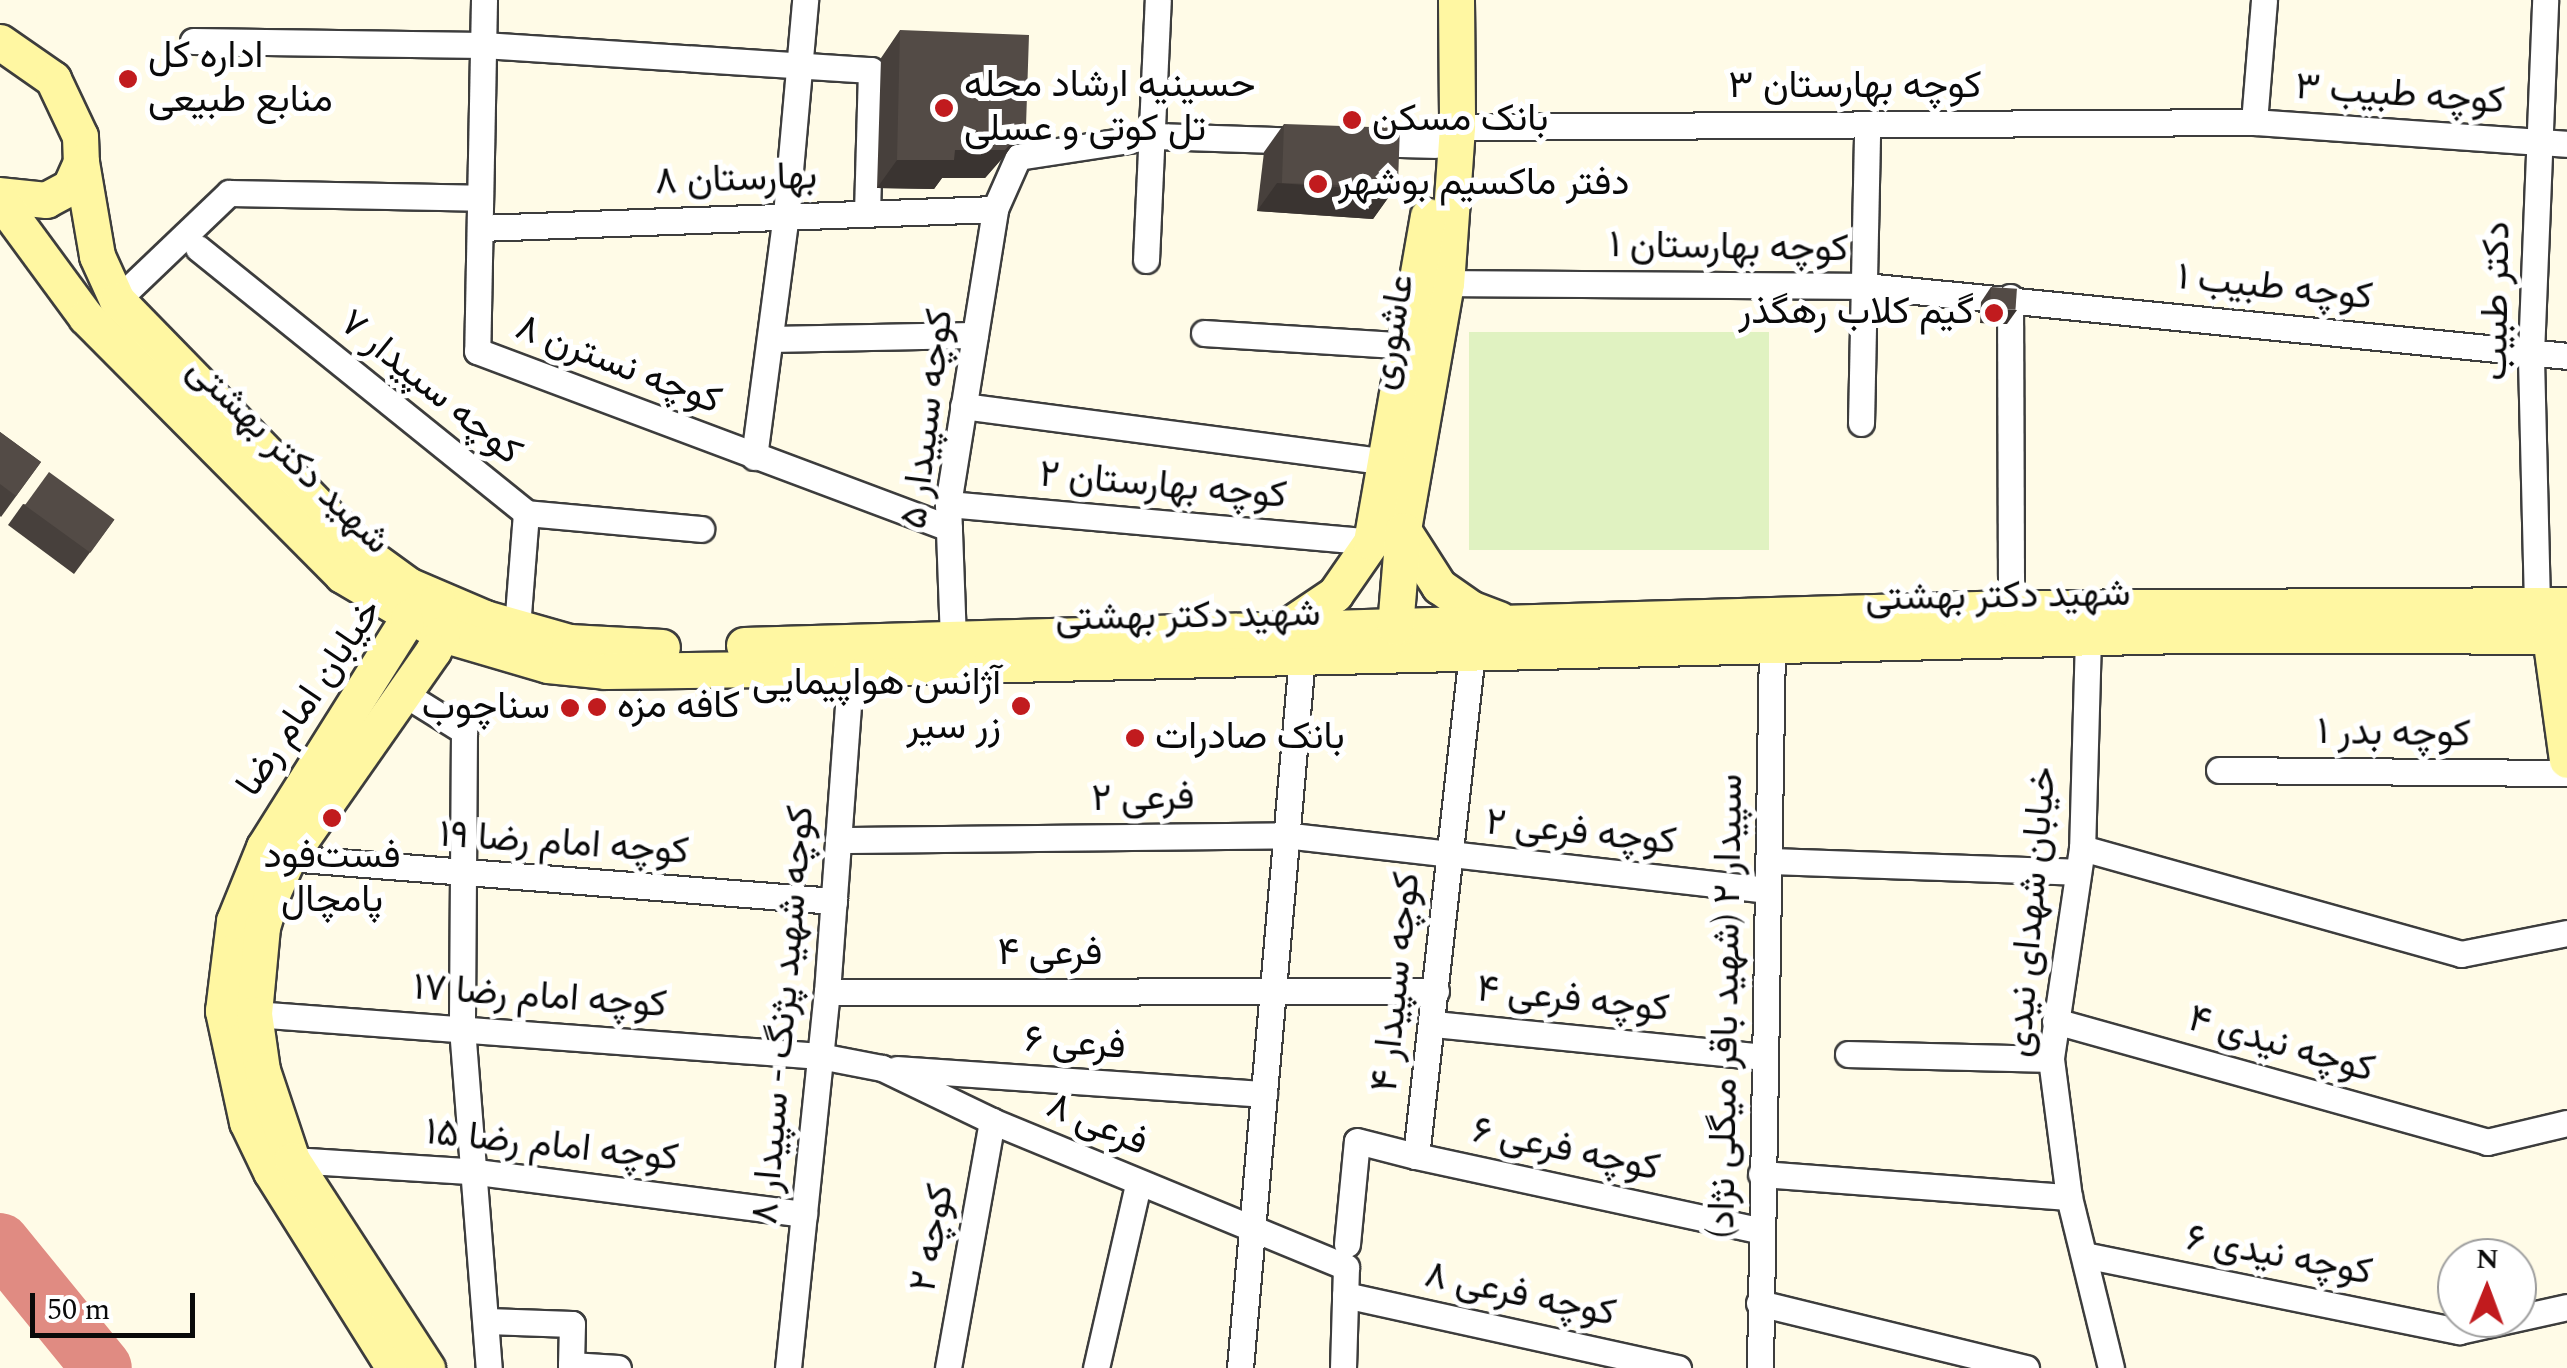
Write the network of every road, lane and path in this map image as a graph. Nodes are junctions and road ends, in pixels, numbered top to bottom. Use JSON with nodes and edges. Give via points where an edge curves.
{"nodes":[{"id":1,"x":484,"y":0,"type":"edge"},
{"id":2,"x":805,"y":0,"type":"edge"},
{"id":3,"x":1158,"y":0,"type":"edge"},
{"id":4,"x":1433,"y":0,"type":"edge"},
{"id":5,"x":1456,"y":0,"type":"edge"},
{"id":6,"x":2264,"y":0,"type":"edge"},
{"id":7,"x":2545,"y":0,"type":"edge"},
{"id":8,"x":193,"y":41,"type":"dead end"},
{"id":9,"x":0,"y":42,"type":"edge"},
{"id":10,"x":483,"y":46,"type":"junction"},
{"id":11,"x":798,"y":65,"type":"junction"},
{"id":12,"x":2254,"y":122,"type":"junction"},
{"id":13,"x":1867,"y":125,"type":"junction"},
{"id":14,"x":1155,"y":136,"type":"junction"},
{"id":15,"x":1446,"y":136,"type":"junction"},
{"id":16,"x":2540,"y":142,"type":"junction"},
{"id":17,"x":2567,"y":144,"type":"edge"},
{"id":18,"x":81,"y":162,"type":"junction"},
{"id":19,"x":0,"y":197,"type":"edge"},
{"id":20,"x":480,"y":198,"type":"junction"},
{"id":21,"x":995,"y":209,"type":"junction"},
{"id":22,"x":867,"y":212,"type":"junction"},
{"id":23,"x":786,"y":214,"type":"junction"},
{"id":24,"x":480,"y":228,"type":"junction"},
{"id":25,"x":198,"y":248,"type":"dead end"},
{"id":26,"x":1146,"y":260,"type":"dead end"},
{"id":27,"x":1446,"y":282,"type":"junction"},
{"id":28,"x":1864,"y":286,"type":"junction"},
{"id":29,"x":2010,"y":297,"type":"junction"},
{"id":30,"x":117,"y":300,"type":"junction"},
{"id":31,"x":1204,"y":333,"type":"dead end"},
{"id":32,"x":974,"y":335,"type":"junction"},
{"id":33,"x":770,"y":340,"type":"junction"},
{"id":34,"x":1408,"y":346,"type":"junction"},
{"id":35,"x":2532,"y":354,"type":"junction"},
{"id":36,"x":2567,"y":356,"type":"edge"},
{"id":37,"x":963,"y":406,"type":"junction"},
{"id":38,"x":1860,"y":423,"type":"dead end"},
{"id":39,"x":754,"y":457,"type":"junction"},
{"id":40,"x":1384,"y":460,"type":"junction"},
{"id":41,"x":526,"y":513,"type":"junction"},
{"id":42,"x":949,"y":516,"type":"junction"},
{"id":43,"x":1389,"y":520,"type":"junction"},
{"id":44,"x":701,"y":529,"type":"dead end"},
{"id":45,"x":2011,"y":608,"type":"junction"},
{"id":46,"x":429,"y":618,"type":"junction"},
{"id":47,"x":2555,"y":620,"type":"edge"},
{"id":48,"x":1510,"y":622,"type":"junction"},
{"id":49,"x":517,"y":628,"type":"junction"},
{"id":50,"x":1380,"y":636,"type":"junction"},
{"id":51,"x":2088,"y":637,"type":"junction"},
{"id":52,"x":953,"y":640,"type":"junction"},
{"id":53,"x":1292,"y":643,"type":"junction"},
{"id":54,"x":1772,"y":645,"type":"junction"},
{"id":55,"x":1472,"y":653,"type":"junction"},
{"id":56,"x":851,"y":668,"type":"junction"},
{"id":57,"x":403,"y":694,"type":"junction"},
{"id":58,"x":2567,"y":760,"type":"edge"},
{"id":59,"x":2219,"y":770,"type":"dead end"},
{"id":60,"x":2567,"y":773,"type":"edge"},
{"id":61,"x":315,"y":793,"type":"junction"},
{"id":62,"x":1284,"y":835,"type":"junction"},
{"id":63,"x":838,"y":840,"type":"junction"},
{"id":64,"x":1448,"y":857,"type":"junction"},
{"id":65,"x":288,"y":858,"type":"junction"},
{"id":66,"x":2080,"y":860,"type":"junction"},
{"id":67,"x":1769,"y":861,"type":"junction"},
{"id":68,"x":466,"y":876,"type":"junction"},
{"id":69,"x":1768,"y":890,"type":"junction"},
{"id":70,"x":834,"y":901,"type":"junction"},
{"id":71,"x":2567,"y":932,"type":"edge"},
{"id":72,"x":1272,"y":990,"type":"junction"},
{"id":73,"x":1436,"y":990,"type":"junction"},
{"id":74,"x":828,"y":992,"type":"junction"},
{"id":75,"x":254,"y":1014,"type":"junction"},
{"id":76,"x":2056,"y":1022,"type":"junction"},
{"id":77,"x":1434,"y":1024,"type":"junction"},
{"id":78,"x":462,"y":1028,"type":"junction"},
{"id":79,"x":1848,"y":1054,"type":"dead end"},
{"id":80,"x":820,"y":1056,"type":"junction"},
{"id":81,"x":1764,"y":1057,"type":"junction"},
{"id":82,"x":2051,"y":1059,"type":"junction"},
{"id":83,"x":882,"y":1068,"type":"junction"},
{"id":84,"x":1264,"y":1094,"type":"junction"},
{"id":85,"x":992,"y":1122,"type":"junction"},
{"id":86,"x":2567,"y":1123,"type":"edge"},
{"id":87,"x":1416,"y":1156,"type":"junction"},
{"id":88,"x":292,"y":1160,"type":"junction"},
{"id":89,"x":470,"y":1172,"type":"junction"},
{"id":90,"x":1762,"y":1174,"type":"junction"},
{"id":91,"x":1138,"y":1184,"type":"junction"},
{"id":92,"x":2070,"y":1197,"type":"junction"},
{"id":93,"x":804,"y":1214,"type":"junction"},
{"id":94,"x":1251,"y":1223,"type":"junction"},
{"id":95,"x":1759,"y":1230,"type":"junction"},
{"id":96,"x":1346,"y":1255,"type":"junction"},
{"id":97,"x":2084,"y":1255,"type":"junction"},
{"id":98,"x":1346,"y":1295,"type":"junction"},
{"id":99,"x":1758,"y":1303,"type":"junction"},
{"id":100,"x":2567,"y":1307,"type":"edge"},
{"id":101,"x":487,"y":1321,"type":"junction"},
{"id":102,"x":394,"y":1368,"type":"edge"},
{"id":103,"x":427,"y":1368,"type":"edge"},
{"id":104,"x":489,"y":1368,"type":"edge"},
{"id":105,"x":618,"y":1368,"type":"edge"},
{"id":106,"x":788,"y":1368,"type":"edge"},
{"id":107,"x":948,"y":1368,"type":"edge"},
{"id":108,"x":1096,"y":1368,"type":"edge"},
{"id":109,"x":1240,"y":1368,"type":"edge"},
{"id":110,"x":1343,"y":1368,"type":"edge"},
{"id":111,"x":1678,"y":1368,"type":"edge"},
{"id":112,"x":1760,"y":1368,"type":"edge"},
{"id":113,"x":2026,"y":1368,"type":"edge"},
{"id":114,"x":2111,"y":1368,"type":"edge"}],
"edges":[{"from":1,"to":10,"type":"street","name":"کوچه نسترن ۸"},
{"from":2,"to":11,"type":"street"},
{"from":3,"to":14,"type":"street"},
{"from":4,"to":15,"type":"main road","name":"عاشوری"},
{"from":5,"to":15,"type":"main road","name":"عاشوری"},
{"from":6,"to":12,"type":"street"},
{"from":7,"to":16,"type":"street","name":"دکتر طبیب"},
{"from":8,"to":10,"type":"street"},
{"from":9,"to":18,"type":"main road","name":"شهید دکتر بهشتی","via":[[53,79],[80,136]]},
{"from":10,"to":11,"type":"street"},
{"from":10,"to":20,"type":"street","name":"کوچه نسترن ۸"},
{"from":11,"to":22,"type":"street","via":[[872,70]]},
{"from":11,"to":23,"type":"street"},
{"from":12,"to":13,"type":"street","name":"کوچه بهارستان ۳"},
{"from":12,"to":16,"type":"street","name":"کوچه طبیب ۳"},
{"from":13,"to":15,"type":"street","name":"کوچه بهارستان ۳"},
{"from":13,"to":28,"type":"street"},
{"from":14,"to":15,"type":"street","name":"کوچه بهارستان ۳","via":[[1334,142]]},
{"from":14,"to":21,"type":"street","name":"کوچه سپیدار ۵","via":[[1018,156]]},
{"from":14,"to":26,"type":"street"},
{"from":15,"to":27,"type":"main road","name":"عاشوری"},
{"from":15,"to":34,"type":"main road","name":"عاشوری"},
{"from":16,"to":17,"type":"street","name":"کوچه طبیب ۳"},
{"from":16,"to":35,"type":"street","name":"دکتر طبیب"},
{"from":18,"to":19,"type":"main road","via":[[70,188],[46,200]]},
{"from":18,"to":30,"type":"main road","name":"شهید دکتر بهشتی","via":[[97,256]]},
{"from":19,"to":46,"type":"main road","name":"شهید دکتر بهشتی","via":[[86,317],[342,574]]},
{"from":20,"to":24,"type":"street","name":"کوچه نسترن ۸"},
{"from":20,"to":30,"type":"street","via":[[228,194]]},
{"from":21,"to":22,"type":"street","name":"بهارستان ۸"},
{"from":21,"to":32,"type":"street","name":"کوچه سپیدار ۵"},
{"from":22,"to":23,"type":"street","name":"بهارستان ۸"},
{"from":23,"to":24,"type":"street","name":"بهارستان ۸"},
{"from":23,"to":33,"type":"street"},
{"from":24,"to":39,"type":"street","name":"کوچه نسترن ۸","via":[[477,351]]},
{"from":25,"to":41,"type":"street","name":"کوچه سپیدار ۷"},
{"from":27,"to":28,"type":"street","name":"کوچه بهارستان ۱"},
{"from":27,"to":43,"type":"main road","name":"عاشوری"},
{"from":28,"to":29,"type":"street","name":"کوچه بهارستان ۱"},
{"from":28,"to":38,"type":"street"},
{"from":29,"to":35,"type":"street","name":"کوچه طبیب ۱"},
{"from":29,"to":45,"type":"street"},
{"from":30,"to":46,"type":"main road","name":"شهید دکتر بهشتی"},
{"from":31,"to":34,"type":"street"},
{"from":32,"to":33,"type":"street"},
{"from":32,"to":37,"type":"street","name":"کوچه سپیدار ۵"},
{"from":33,"to":39,"type":"street"},
{"from":34,"to":40,"type":"main road","name":"عاشوری"},
{"from":35,"to":36,"type":"street","name":"کوچه طبیب ۱"},
{"from":35,"to":47,"type":"street","name":"دکتر طبیب"},
{"from":37,"to":40,"type":"street"},
{"from":37,"to":42,"type":"street","name":"کوچه سپیدار ۵"},
{"from":39,"to":42,"type":"street","name":"کوچه نسترن ۸"},
{"from":40,"to":43,"type":"main road","name":"عاشوری"},
{"from":41,"to":44,"type":"street"},
{"from":41,"to":49,"type":"street","name":"کوچه سپیدار ۷"},
{"from":42,"to":43,"type":"street","name":"کوچه بهارستان ۲"},
{"from":42,"to":52,"type":"street","name":"کوچه سپیدار ۵"},
{"from":43,"to":48,"type":"main road","via":[[1439,586],[1470,608]]},
{"from":43,"to":50,"type":"main road"},
{"from":43,"to":53,"type":"main road","name":"عاشوری"},
{"from":45,"to":47,"type":"main road","name":"شهید دکتر بهشتی"},
{"from":45,"to":48,"type":"main road","name":"شهید دکتر بهشتی"},
{"from":46,"to":49,"type":"main road","name":"شهید دکتر بهشتی"},
{"from":46,"to":56,"type":"main road","name":"شهید دکتر بهشتی","via":[[548,665],[604,671]]},
{"from":46,"to":57,"type":"main road","name":"خیابان امام رضا"},
{"from":46,"to":61,"type":"main road","name":"خیابان امام رضا"},
{"from":47,"to":51,"type":"main road","name":"شهید دکتر بهشتی"},
{"from":47,"to":58,"type":"main road"},
{"from":48,"to":50,"type":"main road","name":"شهید دکتر بهشتی"},
{"from":49,"to":52,"type":"main road","name":"شهید دکتر بهشتی","via":[[569,642],[634,648]]},
{"from":50,"to":53,"type":"main road","name":"شهید دکتر بهشتی"},
{"from":50,"to":55,"type":"main road","name":"شهید دکتر بهشتی"},
{"from":51,"to":54,"type":"main road","name":"شهید دکتر بهشتی"},
{"from":51,"to":66,"type":"street","name":"خیابان شهدای نیدی"},
{"from":52,"to":53,"type":"main road","name":"شهید دکتر بهشتی"},
{"from":53,"to":56,"type":"main road","name":"شهید دکتر بهشتی"},
{"from":53,"to":62,"type":"street"},
{"from":54,"to":55,"type":"main road","name":"شهید دکتر بهشتی"},
{"from":54,"to":67,"type":"street","name":"سپیدار ۲ (شهید باقر میگلی نژاد)"},
{"from":55,"to":64,"type":"street","name":"کوچه سپیدار ۴"},
{"from":56,"to":63,"type":"street","name":"کوچه شهید پژنگ - سپیدار ۸"},
{"from":57,"to":61,"type":"main road","name":"خیابان امام رضا"},
{"from":57,"to":68,"type":"street","via":[[464,730]]},
{"from":59,"to":60,"type":"street","name":"کوچه بدر ۱"},
{"from":61,"to":65,"type":"main road","name":"خیابان امام رضا"},
{"from":61,"to":102,"type":"main road","name":"خیابان امام رضا","via":[[264,847],[239,907],[223,1011],[247,1122],[271,1172]]},
{"from":62,"to":63,"type":"street","name":"فرعی ۲"},
{"from":62,"to":64,"type":"street","name":"فرعی ۲"},
{"from":62,"to":72,"type":"street"},
{"from":63,"to":70,"type":"street","name":"کوچه شهید پژنگ - سپیدار ۸"},
{"from":64,"to":69,"type":"street","name":"کوچه فرعی ۲"},
{"from":64,"to":73,"type":"street","name":"کوچه سپیدار ۴"},
{"from":65,"to":68,"type":"street","name":"کوچه امام رضا ۱۹"},
{"from":65,"to":75,"type":"main road","name":"خیابان امام رضا","via":[[262,927]]},
{"from":66,"to":67,"type":"street","via":[[1934,866]]},
{"from":66,"to":71,"type":"street","via":[[2461,954]]},
{"from":66,"to":76,"type":"street","name":"خیابان شهدای نیدی"},
{"from":67,"to":69,"type":"street","name":"سپیدار ۲ (شهید باقر میگلی نژاد)"},
{"from":68,"to":70,"type":"street","name":"کوچه امام رضا ۱۹"},
{"from":68,"to":78,"type":"street"},
{"from":69,"to":81,"type":"street","name":"سپیدار ۲ (شهید باقر میگلی نژاد)"},
{"from":70,"to":74,"type":"street","name":"کوچه شهید پژنگ - سپیدار ۸"},
{"from":72,"to":73,"type":"street","name":"کوچه فرعی ۴"},
{"from":72,"to":74,"type":"street","name":"فرعی ۴"},
{"from":72,"to":84,"type":"street"},
{"from":73,"to":77,"type":"street","name":"کوچه سپیدار ۴"},
{"from":74,"to":80,"type":"street","name":"کوچه شهید پژنگ - سپیدار ۸"},
{"from":75,"to":78,"type":"street","name":"کوچه امام رضا ۱۷"},
{"from":75,"to":88,"type":"main road","name":"خیابان امام رضا","via":[[262,1070]]},
{"from":76,"to":82,"type":"street","name":"خیابان شهدای نیدی"},
{"from":76,"to":86,"type":"street","name":"کوچه نیدی ۴","via":[[2487,1142]]},
{"from":77,"to":81,"type":"street","name":"کوچه فرعی ۴"},
{"from":77,"to":87,"type":"street","name":"کوچه سپیدار ۴"},
{"from":78,"to":80,"type":"street","name":"کوچه امام رضا ۱۷"},
{"from":78,"to":89,"type":"street"},
{"from":79,"to":82,"type":"street"},
{"from":80,"to":83,"type":"street","name":"فرعی ۸"},
{"from":80,"to":93,"type":"street","name":"کوچه شهید پژنگ - سپیدار ۸"},
{"from":81,"to":90,"type":"street","name":"سپیدار ۲ (شهید باقر میگلی نژاد)"},
{"from":82,"to":92,"type":"street","name":"خیابان شهدای نیدی"},
{"from":83,"to":84,"type":"street","name":"فرعی ۶"},
{"from":83,"to":85,"type":"street","name":"فرعی ۸"},
{"from":84,"to":94,"type":"street"},
{"from":85,"to":91,"type":"street","name":"فرعی ۸"},
{"from":85,"to":107,"type":"street","name":"کوچه ۲"},
{"from":87,"to":95,"type":"street","name":"کوچه فرعی ۶"},
{"from":87,"to":96,"type":"street","name":"کوچه سپیدار ۴","via":[[1357,1141]]},
{"from":88,"to":89,"type":"street","name":"کوچه امام رضا ۱۵"},
{"from":88,"to":103,"type":"main road","name":"خیابان امام رضا"},
{"from":89,"to":93,"type":"street","name":"کوچه امام رضا ۱۵"},
{"from":89,"to":101,"type":"street"},
{"from":90,"to":92,"type":"street"},
{"from":90,"to":95,"type":"street","name":"سپیدار ۲ (شهید باقر میگلی نژاد)"},
{"from":91,"to":94,"type":"street","name":"فرعی ۸"},
{"from":91,"to":108,"type":"street"},
{"from":92,"to":97,"type":"street","name":"خیابان شهدای نیدی"},
{"from":93,"to":106,"type":"street","name":"کوچه شهید پژنگ - سپیدار ۸"},
{"from":94,"to":96,"type":"street","name":"فرعی ۸"},
{"from":94,"to":109,"type":"street"},
{"from":95,"to":99,"type":"street","name":"سپیدار ۲ (شهید باقر میگلی نژاد)"},
{"from":96,"to":98,"type":"street","name":"کوچه سپیدار ۴"},
{"from":97,"to":100,"type":"street","name":"کوچه نیدی ۶","via":[[2458,1330]]},
{"from":97,"to":114,"type":"street","name":"خیابان شهدای نیدی"},
{"from":98,"to":110,"type":"street","name":"کوچه سپیدار ۴"},
{"from":98,"to":111,"type":"street","name":"کوچه فرعی ۸"},
{"from":99,"to":112,"type":"street","name":"سپیدار ۲ (شهید باقر میگلی نژاد)"},
{"from":99,"to":113,"type":"street"},
{"from":101,"to":104,"type":"street"},
{"from":101,"to":105,"type":"street","via":[[572,1324],[571,1365]]}]}
